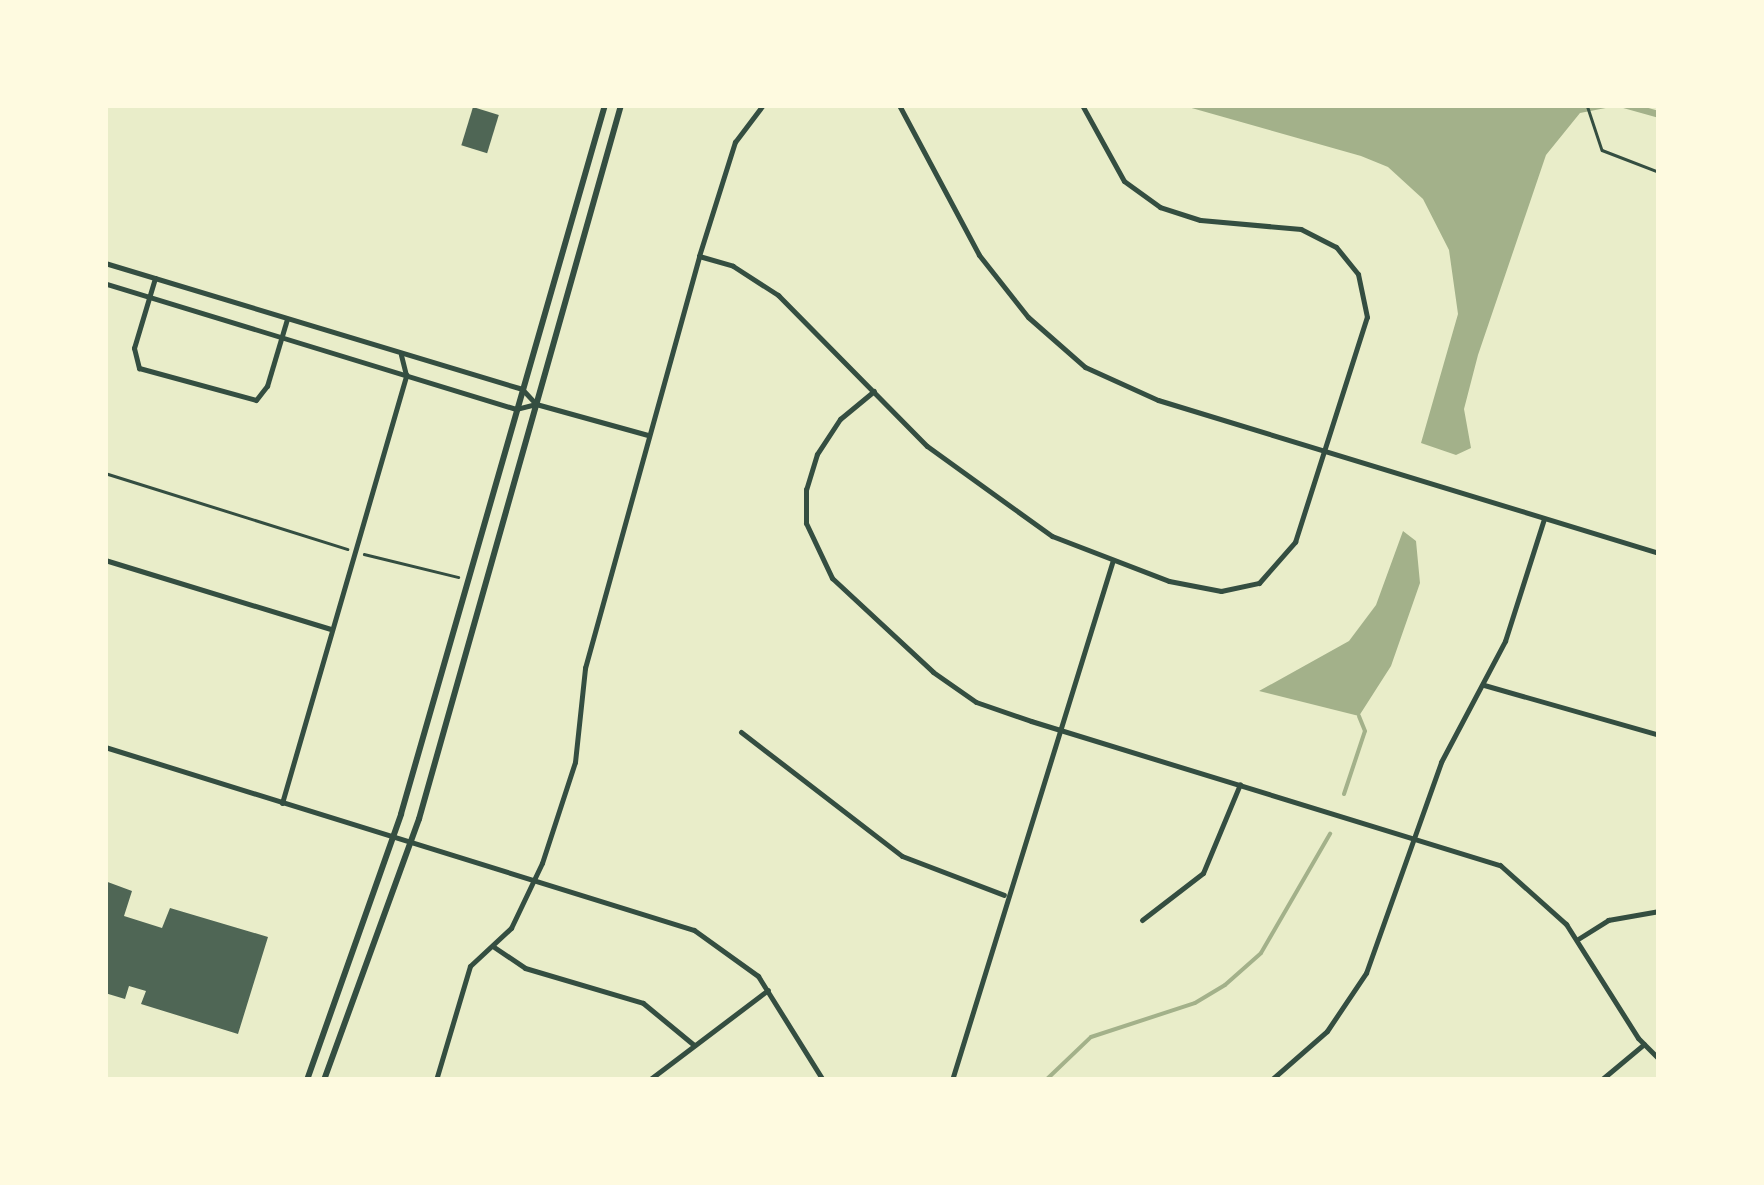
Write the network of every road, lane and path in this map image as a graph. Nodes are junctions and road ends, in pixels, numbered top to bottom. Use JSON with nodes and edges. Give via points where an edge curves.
{"nodes":[{"id":1,"x":605,"y":105,"type":"edge"},
{"id":2,"x":621,"y":105,"type":"edge"},
{"id":3,"x":763,"y":105,"type":"edge"},
{"id":4,"x":898,"y":105,"type":"edge"},
{"id":5,"x":1082,"y":105,"type":"edge"},
{"id":6,"x":1587,"y":105,"type":"edge"},
{"id":7,"x":1659,"y":172,"type":"edge"},
{"id":8,"x":699,"y":256,"type":"junction"},
{"id":9,"x":105,"y":263,"type":"edge"},
{"id":10,"x":155,"y":278,"type":"junction"},
{"id":11,"x":105,"y":283,"type":"edge"},
{"id":12,"x":150,"y":297,"type":"junction"},
{"id":13,"x":288,"y":320,"type":"junction"},
{"id":14,"x":282,"y":338,"type":"junction"},
{"id":15,"x":401,"y":355,"type":"junction"},
{"id":16,"x":406,"y":375,"type":"junction"},
{"id":17,"x":522,"y":390,"type":"junction"},
{"id":18,"x":874,"y":391,"type":"junction"},
{"id":19,"x":536,"y":404,"type":"junction"},
{"id":20,"x":516,"y":409,"type":"junction"},
{"id":21,"x":648,"y":435,"type":"junction"},
{"id":22,"x":1320,"y":451,"type":"junction"},
{"id":23,"x":105,"y":473,"type":"edge"},
{"id":24,"x":1544,"y":519,"type":"junction"},
{"id":25,"x":354,"y":551,"type":"junction"},
{"id":26,"x":1659,"y":553,"type":"edge"},
{"id":27,"x":105,"y":560,"type":"edge"},
{"id":28,"x":1113,"y":560,"type":"junction"},
{"id":29,"x":460,"y":577,"type":"dead end"},
{"id":30,"x":330,"y":629,"type":"junction"},
{"id":31,"x":1484,"y":685,"type":"junction"},
{"id":32,"x":1057,"y":729,"type":"junction"},
{"id":33,"x":741,"y":732,"type":"dead end"},
{"id":34,"x":1659,"y":735,"type":"edge"},
{"id":35,"x":105,"y":747,"type":"edge"},
{"id":36,"x":1240,"y":784,"type":"junction"},
{"id":37,"x":282,"y":803,"type":"junction"},
{"id":38,"x":1412,"y":835,"type":"junction"},
{"id":39,"x":394,"y":836,"type":"junction"},
{"id":40,"x":410,"y":842,"type":"junction"},
{"id":41,"x":535,"y":879,"type":"junction"},
{"id":42,"x":1004,"y":896,"type":"junction"},
{"id":43,"x":1659,"y":911,"type":"edge"},
{"id":44,"x":1142,"y":920,"type":"dead end"},
{"id":45,"x":1577,"y":940,"type":"junction"},
{"id":46,"x":494,"y":947,"type":"junction"},
{"id":47,"x":768,"y":990,"type":"junction"},
{"id":48,"x":1644,"y":1044,"type":"junction"},
{"id":49,"x":694,"y":1045,"type":"junction"},
{"id":50,"x":1659,"y":1059,"type":"edge"},
{"id":51,"x":307,"y":1080,"type":"edge"},
{"id":52,"x":324,"y":1080,"type":"edge"},
{"id":53,"x":436,"y":1080,"type":"edge"},
{"id":54,"x":649,"y":1080,"type":"edge"},
{"id":55,"x":823,"y":1080,"type":"edge"},
{"id":56,"x":952,"y":1080,"type":"edge"},
{"id":57,"x":1271,"y":1080,"type":"edge"},
{"id":58,"x":1601,"y":1080,"type":"edge"}],
"edges":[{"from":1,"to":17,"type":"street"},
{"from":2,"to":19,"type":"street"},
{"from":3,"to":8,"type":"street","via":[[736,142]]},
{"from":4,"to":22,"type":"street","via":[[980,255],[1028,317],[1085,367],[1158,400]]},
{"from":5,"to":22,"type":"street","via":[[1124,181],[1160,208],[1200,220],[1302,229],[1336,248],[1358,274],[1367,317]]},
{"from":6,"to":7,"type":"path","via":[[1606,154]]},
{"from":8,"to":18,"type":"street","via":[[767,286]]},
{"from":8,"to":21,"type":"street"},
{"from":9,"to":10,"type":"street"},
{"from":10,"to":12,"type":"street"},
{"from":10,"to":13,"type":"street"},
{"from":11,"to":12,"type":"street"},
{"from":12,"to":14,"type":"street"},
{"from":12,"to":14,"type":"street","via":[[134,348],[139,368],[256,400]]},
{"from":13,"to":14,"type":"street"},
{"from":13,"to":15,"type":"street"},
{"from":14,"to":16,"type":"street"},
{"from":15,"to":16,"type":"street"},
{"from":15,"to":17,"type":"street"},
{"from":16,"to":20,"type":"street"},
{"from":16,"to":25,"type":"street"},
{"from":17,"to":19,"type":"street"},
{"from":17,"to":20,"type":"street"},
{"from":18,"to":28,"type":"street","via":[[975,485],[1052,536]]},
{"from":18,"to":32,"type":"street","via":[[840,420],[817,454],[806,489],[806,523],[818,560],[954,688]]},
{"from":19,"to":20,"type":"street"},
{"from":19,"to":21,"type":"street"},
{"from":19,"to":40,"type":"street"},
{"from":20,"to":39,"type":"street"},
{"from":21,"to":41,"type":"street","via":[[585,668],[575,762]]},
{"from":22,"to":24,"type":"street"},
{"from":22,"to":28,"type":"street","via":[[1295,542],[1260,583],[1222,591],[1169,582]]},
{"from":23,"to":25,"type":"path"},
{"from":24,"to":26,"type":"street"},
{"from":24,"to":31,"type":"street"},
{"from":25,"to":29,"type":"path"},
{"from":25,"to":30,"type":"street"},
{"from":27,"to":30,"type":"street"},
{"from":28,"to":32,"type":"street"},
{"from":30,"to":37,"type":"street"},
{"from":31,"to":34,"type":"street"},
{"from":31,"to":38,"type":"street","via":[[1440,762]]},
{"from":32,"to":36,"type":"street"},
{"from":32,"to":42,"type":"street"},
{"from":33,"to":42,"type":"street","via":[[902,856]]},
{"from":35,"to":37,"type":"street"},
{"from":36,"to":38,"type":"street"},
{"from":36,"to":44,"type":"street","via":[[1203,873]]},
{"from":37,"to":39,"type":"street"},
{"from":38,"to":45,"type":"street","via":[[1500,865],[1544,898]]},
{"from":38,"to":57,"type":"street","via":[[1366,973],[1327,1031]]},
{"from":39,"to":40,"type":"street"},
{"from":39,"to":51,"type":"street"},
{"from":40,"to":41,"type":"street"},
{"from":40,"to":52,"type":"street"},
{"from":41,"to":46,"type":"street"},
{"from":41,"to":47,"type":"street","via":[[704,935]]},
{"from":42,"to":56,"type":"street"},
{"from":43,"to":45,"type":"street","via":[[1608,920]]},
{"from":45,"to":48,"type":"street"},
{"from":46,"to":49,"type":"street","via":[[525,968],[643,1002]]},
{"from":46,"to":53,"type":"street","via":[[470,966]]},
{"from":47,"to":49,"type":"street"},
{"from":47,"to":55,"type":"street"},
{"from":48,"to":50,"type":"street"},
{"from":48,"to":58,"type":"street"},
{"from":49,"to":54,"type":"street"}]}
